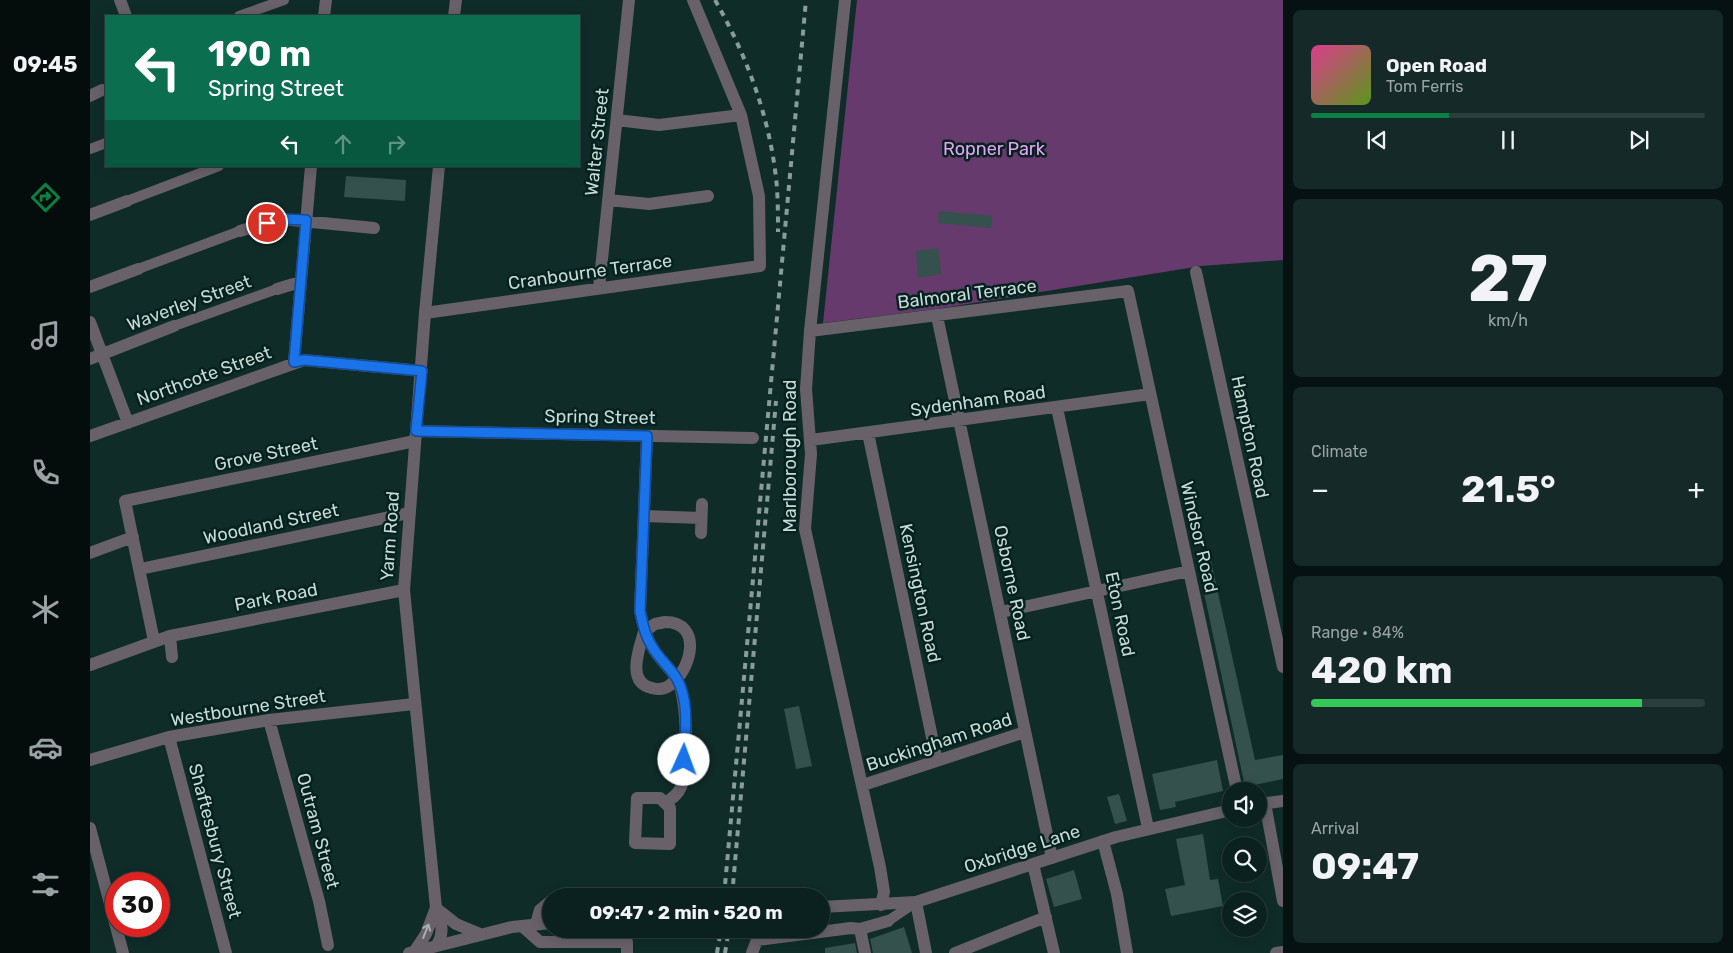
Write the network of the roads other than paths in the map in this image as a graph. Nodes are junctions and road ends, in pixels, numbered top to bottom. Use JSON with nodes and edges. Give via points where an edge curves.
{"nodes":[{"id":1,"x":120,"y":0,"type":"edge"},
{"id":2,"x":284,"y":0,"type":"edge"},
{"id":3,"x":326,"y":0,"type":"edge"},
{"id":4,"x":456,"y":0,"type":"edge"},
{"id":5,"x":629,"y":0,"type":"edge"},
{"id":6,"x":693,"y":0,"type":"edge"},
{"id":7,"x":845,"y":0,"type":"edge"},
{"id":8,"x":126,"y":15,"type":"edge"},
{"id":9,"x":242,"y":15,"type":"edge"},
{"id":10,"x":324,"y":15,"type":"edge"},
{"id":11,"x":454,"y":15,"type":"edge"},
{"id":12,"x":102,"y":90,"type":"dead end"},
{"id":13,"x":90,"y":96,"type":"edge"},
{"id":14,"x":741,"y":115,"type":"junction"},
{"id":15,"x":617,"y":120,"type":"junction"},
{"id":16,"x":105,"y":143,"type":"edge"},
{"id":17,"x":90,"y":149,"type":"edge"},
{"id":18,"x":216,"y":167,"type":"edge"},
{"id":19,"x":311,"y":167,"type":"edge"},
{"id":20,"x":439,"y":167,"type":"edge"},
{"id":21,"x":708,"y":196,"type":"dead end"},
{"id":22,"x":608,"y":200,"type":"junction"},
{"id":23,"x":127,"y":201,"type":"joint"},
{"id":24,"x":90,"y":215,"type":"edge"},
{"id":25,"x":306,"y":220,"type":"junction"},
{"id":26,"x":374,"y":228,"type":"dead end"},
{"id":27,"x":240,"y":231,"type":"joint"},
{"id":28,"x":138,"y":269,"type":"joint"},
{"id":29,"x":1196,"y":272,"type":"dead end"},
{"id":30,"x":300,"y":282,"type":"junction"},
{"id":31,"x":90,"y":287,"type":"edge"},
{"id":32,"x":599,"y":288,"type":"junction"},
{"id":33,"x":277,"y":289,"type":"joint"},
{"id":34,"x":1128,"y":291,"type":"joint"},
{"id":35,"x":425,"y":313,"type":"junction"},
{"id":36,"x":937,"y":316,"type":"junction"},
{"id":37,"x":90,"y":322,"type":"edge"},
{"id":38,"x":174,"y":326,"type":"joint"},
{"id":39,"x":810,"y":331,"type":"junction"},
{"id":40,"x":96,"y":356,"type":"edge"},
{"id":41,"x":294,"y":362,"type":"junction"},
{"id":42,"x":422,"y":371,"type":"junction"},
{"id":43,"x":1150,"y":394,"type":"junction"},
{"id":44,"x":1057,"y":408,"type":"junction"},
{"id":45,"x":960,"y":420,"type":"junction"},
{"id":46,"x":128,"y":423,"type":"junction"},
{"id":47,"x":868,"y":433,"type":"junction"},
{"id":48,"x":90,"y":436,"type":"edge"},
{"id":49,"x":416,"y":436,"type":"junction"},
{"id":50,"x":647,"y":436,"type":"junction"},
{"id":51,"x":753,"y":438,"type":"dead end"},
{"id":52,"x":811,"y":440,"type":"junction"},
{"id":53,"x":702,"y":504,"type":"dead end"},
{"id":54,"x":409,"y":513,"type":"junction"},
{"id":55,"x":644,"y":516,"type":"junction"},
{"id":56,"x":701,"y":518,"type":"junction"},
{"id":57,"x":701,"y":533,"type":"dead end"},
{"id":58,"x":133,"y":537,"type":"junction"},
{"id":59,"x":90,"y":553,"type":"edge"},
{"id":60,"x":140,"y":569,"type":"junction"},
{"id":61,"x":1189,"y":571,"type":"junction"},
{"id":62,"x":404,"y":590,"type":"junction"},
{"id":63,"x":1098,"y":591,"type":"junction"},
{"id":64,"x":1001,"y":612,"type":"junction"},
{"id":65,"x":644,"y":632,"type":"junction"},
{"id":66,"x":170,"y":636,"type":"junction"},
{"id":67,"x":154,"y":640,"type":"junction"},
{"id":68,"x":172,"y":657,"type":"dead end"},
{"id":69,"x":90,"y":665,"type":"edge"},
{"id":70,"x":1283,"y":667,"type":"edge"},
{"id":71,"x":677,"y":679,"type":"junction"},
{"id":72,"x":414,"y":704,"type":"junction"},
{"id":73,"x":269,"y":720,"type":"junction"},
{"id":74,"x":1025,"y":732,"type":"junction"},
{"id":75,"x":170,"y":737,"type":"junction"},
{"id":76,"x":90,"y":760,"type":"edge"},
{"id":77,"x":937,"y":761,"type":"junction"},
{"id":78,"x":1235,"y":782,"type":"edge"},
{"id":79,"x":863,"y":785,"type":"junction"},
{"id":80,"x":1283,"y":800,"type":"edge"},
{"id":81,"x":665,"y":803,"type":"dead end"},
{"id":82,"x":1267,"y":803,"type":"edge"},
{"id":83,"x":1222,"y":812,"type":"edge"},
{"id":84,"x":1267,"y":827,"type":"edge"},
{"id":85,"x":90,"y":828,"type":"edge"},
{"id":86,"x":1148,"y":828,"type":"junction"},
{"id":87,"x":1103,"y":841,"type":"junction"},
{"id":88,"x":1052,"y":858,"type":"junction"},
{"id":89,"x":1033,"y":864,"type":"junction"},
{"id":90,"x":1283,"y":901,"type":"edge"},
{"id":91,"x":916,"y":902,"type":"junction"},
{"id":92,"x":881,"y":904,"type":"junction"},
{"id":93,"x":830,"y":907,"type":"edge"},
{"id":94,"x":436,"y":908,"type":"junction"},
{"id":95,"x":542,"y":908,"type":"edge"},
{"id":96,"x":1046,"y":917,"type":"junction"},
{"id":97,"x":888,"y":921,"type":"joint"},
{"id":98,"x":536,"y":924,"type":"junction"},
{"id":99,"x":542,"y":924,"type":"edge"},
{"id":100,"x":522,"y":926,"type":"junction"},
{"id":101,"x":860,"y":929,"type":"junction"},
{"id":102,"x":480,"y":934,"type":"junction"},
{"id":103,"x":437,"y":945,"type":"junction"},
{"id":104,"x":627,"y":948,"type":"edge"},
{"id":105,"x":985,"y":948,"type":"edge"},
{"id":106,"x":329,"y":949,"type":"edge"},
{"id":107,"x":411,"y":952,"type":"edge"},
{"id":108,"x":1283,"y":952,"type":"edge"},
{"id":109,"x":123,"y":953,"type":"edge"},
{"id":110,"x":226,"y":953,"type":"edge"},
{"id":111,"x":752,"y":953,"type":"edge"},
{"id":112,"x":865,"y":953,"type":"edge"},
{"id":113,"x":926,"y":953,"type":"edge"},
{"id":114,"x":955,"y":953,"type":"edge"},
{"id":115,"x":1054,"y":953,"type":"edge"},
{"id":116,"x":1127,"y":953,"type":"edge"},
{"id":117,"x":1277,"y":953,"type":"edge"}],
"edges":[{"from":1,"to":8,"type":"street"},
{"from":2,"to":9,"type":"street"},
{"from":3,"to":10,"type":"street"},
{"from":4,"to":11,"type":"street"},
{"from":5,"to":15,"type":"street","name":"Walter Street"},
{"from":6,"to":14,"type":"street"},
{"from":7,"to":39,"type":"street","name":"Marlborough Road"},
{"from":12,"to":13,"type":"street"},
{"from":14,"to":15,"type":"street","via":[[659,125]]},
{"from":14,"to":32,"type":"street","name":"Cranbourne Terrace","via":[[759,196],[760,266]]},
{"from":15,"to":22,"type":"street","name":"Walter Street"},
{"from":16,"to":17,"type":"street"},
{"from":18,"to":23,"type":"street"},
{"from":19,"to":25,"type":"street"},
{"from":20,"to":35,"type":"street","name":"Yarm Road"},
{"from":21,"to":22,"type":"street","via":[[649,204]]},
{"from":22,"to":32,"type":"street","name":"Walter Street"},
{"from":23,"to":24,"type":"street"},
{"from":25,"to":26,"type":"street"},
{"from":25,"to":27,"type":"street","via":[[281,219]]},
{"from":25,"to":30,"type":"street"},
{"from":27,"to":28,"type":"street"},
{"from":28,"to":31,"type":"street"},
{"from":29,"to":70,"type":"street","name":"Hampton Road"},
{"from":30,"to":33,"type":"street","name":"Waverley Street"},
{"from":30,"to":41,"type":"street"},
{"from":32,"to":35,"type":"street","name":"Cranbourne Terrace"},
{"from":33,"to":38,"type":"street","name":"Waverley Street"},
{"from":34,"to":36,"type":"street","name":"Balmoral Terrace"},
{"from":34,"to":43,"type":"street","name":"Windsor Road"},
{"from":35,"to":42,"type":"street","name":"Yarm Road"},
{"from":36,"to":39,"type":"street","name":"Balmoral Terrace"},
{"from":36,"to":45,"type":"street","name":"Osborne Road"},
{"from":37,"to":40,"type":"street"},
{"from":38,"to":40,"type":"street","name":"Waverley Street"},
{"from":39,"to":52,"type":"street","name":"Marlborough Road","via":[[806,389]]},
{"from":40,"to":46,"type":"street"},
{"from":41,"to":42,"type":"street","name":"Northcote Street","via":[[304,360]]},
{"from":41,"to":46,"type":"street","name":"Northcote Street"},
{"from":42,"to":49,"type":"street","name":"Yarm Road"},
{"from":43,"to":44,"type":"street","name":"Sydenham Road"},
{"from":43,"to":61,"type":"street","name":"Windsor Road"},
{"from":44,"to":45,"type":"street","name":"Sydenham Road"},
{"from":44,"to":63,"type":"street","name":"Eton Road"},
{"from":45,"to":47,"type":"street","name":"Sydenham Road"},
{"from":45,"to":64,"type":"street","name":"Osborne Road"},
{"from":46,"to":48,"type":"street","name":"Northcote Street"},
{"from":47,"to":52,"type":"street","name":"Sydenham Road"},
{"from":47,"to":77,"type":"street","name":"Kensington Road"},
{"from":49,"to":50,"type":"street","name":"Spring Street"},
{"from":49,"to":54,"type":"street","name":"Yarm Road"},
{"from":49,"to":58,"type":"street","name":"Grove Street","via":[[124,501]]},
{"from":50,"to":51,"type":"street","name":"Spring Street"},
{"from":50,"to":55,"type":"street"},
{"from":52,"to":79,"type":"street","name":"Marlborough Road","via":[[805,529]]},
{"from":53,"to":56,"type":"street"},
{"from":54,"to":60,"type":"street","name":"Woodland Street"},
{"from":54,"to":62,"type":"street","name":"Yarm Road"},
{"from":55,"to":56,"type":"street"},
{"from":55,"to":65,"type":"street","via":[[640,611]]},
{"from":56,"to":57,"type":"street"},
{"from":58,"to":59,"type":"street"},
{"from":58,"to":60,"type":"street"},
{"from":60,"to":67,"type":"street"},
{"from":61,"to":63,"type":"street"},
{"from":61,"to":78,"type":"street","name":"Windsor Road"},
{"from":62,"to":66,"type":"street","name":"Park Road"},
{"from":62,"to":72,"type":"street","name":"Yarm Road"},
{"from":63,"to":64,"type":"street"},
{"from":63,"to":86,"type":"street","name":"Eton Road"},
{"from":64,"to":74,"type":"street","name":"Osborne Road"},
{"from":65,"to":71,"type":"street"},
{"from":65,"to":71,"type":"street","via":[[637,659],[638,680],[645,687],[656,690],[670,686]]},
{"from":65,"to":71,"type":"street","via":[[665,622],[673,622],[686,630],[689,653]]},
{"from":66,"to":67,"type":"street","name":"Park Road"},
{"from":66,"to":68,"type":"street"},
{"from":67,"to":69,"type":"street","name":"Park Road"},
{"from":71,"to":81,"type":"street","via":[[685,709],[683,776],[681,788]]},
{"from":72,"to":73,"type":"street","name":"Westbourne Street"},
{"from":72,"to":94,"type":"street","name":"Yarm Road"},
{"from":73,"to":75,"type":"street","name":"Westbourne Street"},
{"from":73,"to":106,"type":"street","name":"Outram Street"},
{"from":74,"to":77,"type":"street","name":"Buckingham Road"},
{"from":74,"to":88,"type":"street","name":"Osborne Road"},
{"from":75,"to":76,"type":"street","name":"Westbourne Street"},
{"from":75,"to":110,"type":"street","name":"Shaftesbury Street"},
{"from":77,"to":79,"type":"street","name":"Buckingham Road"},
{"from":79,"to":92,"type":"street","name":"Marlborough Road","via":[[884,892]]},
{"from":80,"to":82,"type":"street"},
{"from":83,"to":86,"type":"street","name":"Oxbridge Lane"},
{"from":84,"to":90,"type":"street"},
{"from":85,"to":109,"type":"street"},
{"from":86,"to":87,"type":"street","name":"Oxbridge Lane"},
{"from":87,"to":88,"type":"street","name":"Oxbridge Lane"},
{"from":87,"to":116,"type":"street","via":[[1117,894]]},
{"from":88,"to":89,"type":"street","name":"Oxbridge Lane"},
{"from":89,"to":91,"type":"street","name":"Oxbridge Lane"},
{"from":89,"to":96,"type":"street"},
{"from":91,"to":92,"type":"street","name":"Oxbridge Lane"},
{"from":91,"to":97,"type":"street"},
{"from":91,"to":113,"type":"street"},
{"from":92,"to":93,"type":"street","name":"Oxbridge Lane"},
{"from":94,"to":102,"type":"street","via":[[456,924]]},
{"from":94,"to":103,"type":"street","name":"Yarm Road","via":[[442,926],[442,937]]},
{"from":107,"to":94,"type":"street","name":"Yarm Road","one_way":true,"via":[[426,934]]},
{"from":95,"to":98,"type":"street"},
{"from":96,"to":105,"type":"street"},
{"from":96,"to":115,"type":"street"},
{"from":97,"to":101,"type":"street"},
{"from":98,"to":99,"type":"street"},
{"from":98,"to":100,"type":"street"},
{"from":100,"to":102,"type":"street"},
{"from":100,"to":104,"type":"street","via":[[540,942]]},
{"from":101,"to":111,"type":"street","via":[[757,940]]},
{"from":101,"to":112,"type":"street"},
{"from":102,"to":103,"type":"street"},
{"from":103,"to":107,"type":"street"},
{"from":105,"to":114,"type":"street"},
{"from":108,"to":117,"type":"street"}]}
